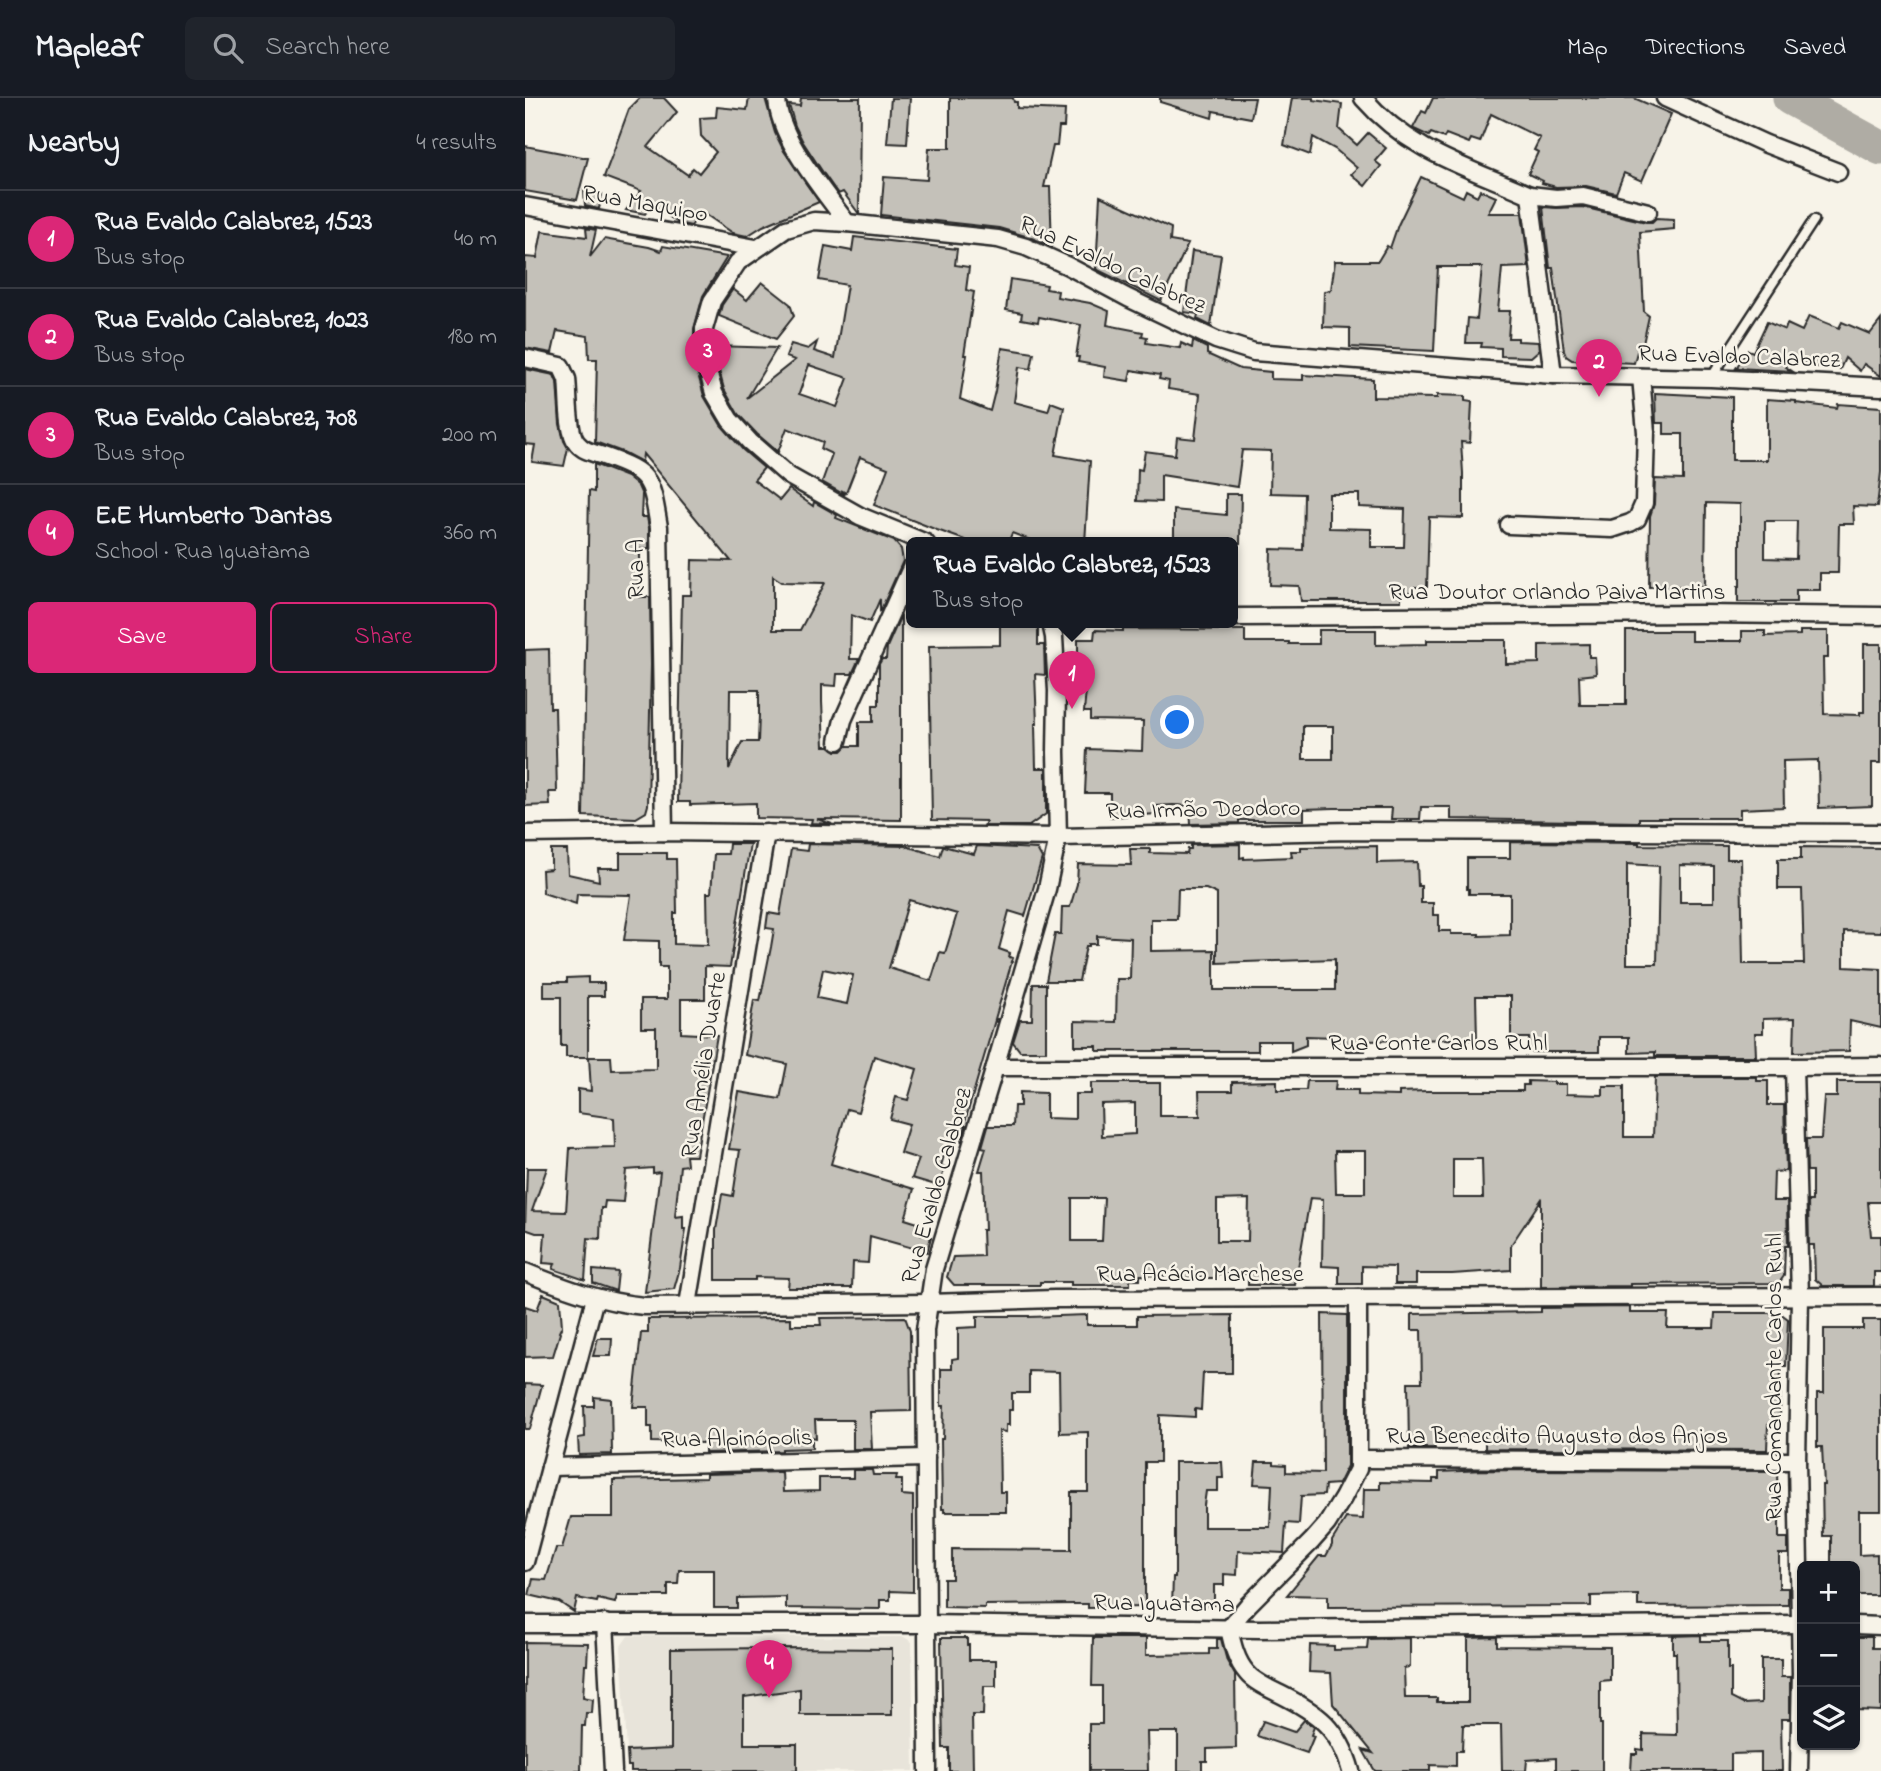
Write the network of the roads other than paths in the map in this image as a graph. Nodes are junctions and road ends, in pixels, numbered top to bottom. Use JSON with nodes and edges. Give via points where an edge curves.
{"nodes":[{"id":1,"x":777,"y":98,"type":"edge"},
{"id":2,"x":1363,"y":98,"type":"edge"},
{"id":3,"x":1665,"y":98,"type":"edge"},
{"id":4,"x":1838,"y":172,"type":"dead end"},
{"id":5,"x":1530,"y":195,"type":"junction"},
{"id":6,"x":525,"y":206,"type":"edge"},
{"id":7,"x":1648,"y":212,"type":"dead end"},
{"id":8,"x":1814,"y":220,"type":"dead end"},
{"id":9,"x":847,"y":223,"type":"junction"},
{"id":10,"x":756,"y":248,"type":"junction"},
{"id":11,"x":525,"y":359,"type":"edge"},
{"id":12,"x":1553,"y":375,"type":"junction"},
{"id":13,"x":1641,"y":377,"type":"junction"},
{"id":14,"x":1711,"y":378,"type":"junction"},
{"id":15,"x":1881,"y":387,"type":"edge"},
{"id":16,"x":1509,"y":525,"type":"dead end"},
{"id":17,"x":912,"y":537,"type":"edge"},
{"id":18,"x":906,"y":579,"type":"edge"},
{"id":19,"x":1881,"y":616,"type":"edge"},
{"id":20,"x":1238,"y":617,"type":"edge"},
{"id":21,"x":1052,"y":628,"type":"edge"},
{"id":22,"x":838,"y":741,"type":"dead end"},
{"id":23,"x":664,"y":832,"type":"junction"},
{"id":24,"x":766,"y":833,"type":"junction"},
{"id":25,"x":1881,"y":833,"type":"edge"},
{"id":26,"x":525,"y":834,"type":"edge"},
{"id":27,"x":1059,"y":837,"type":"junction"},
{"id":28,"x":1881,"y":1066,"type":"edge"},
{"id":29,"x":995,"y":1067,"type":"junction"},
{"id":30,"x":1794,"y":1067,"type":"junction"},
{"id":31,"x":525,"y":1272,"type":"edge"},
{"id":32,"x":1881,"y":1296,"type":"edge"},
{"id":33,"x":1800,"y":1297,"type":"junction"},
{"id":34,"x":596,"y":1298,"type":"junction"},
{"id":35,"x":1358,"y":1298,"type":"junction"},
{"id":36,"x":929,"y":1303,"type":"junction"},
{"id":37,"x":688,"y":1305,"type":"junction"},
{"id":38,"x":926,"y":1458,"type":"junction"},
{"id":39,"x":1359,"y":1459,"type":"junction"},
{"id":40,"x":1797,"y":1461,"type":"junction"},
{"id":41,"x":550,"y":1467,"type":"junction"},
{"id":42,"x":1799,"y":1561,"type":"edge"},
{"id":43,"x":525,"y":1562,"type":"edge"},
{"id":44,"x":605,"y":1623,"type":"junction"},
{"id":45,"x":525,"y":1624,"type":"edge"},
{"id":46,"x":926,"y":1624,"type":"junction"},
{"id":47,"x":1797,"y":1624,"type":"edge"},
{"id":48,"x":1860,"y":1625,"type":"edge"},
{"id":49,"x":1881,"y":1626,"type":"edge"},
{"id":50,"x":1229,"y":1628,"type":"junction"},
{"id":51,"x":1801,"y":1687,"type":"edge"},
{"id":52,"x":613,"y":1771,"type":"edge"},
{"id":53,"x":928,"y":1771,"type":"edge"},
{"id":54,"x":1351,"y":1771,"type":"edge"},
{"id":55,"x":1800,"y":1771,"type":"edge"}],
"edges":[{"from":1,"to":9,"type":"street","via":[[783,126]]},
{"from":2,"to":5,"type":"street","via":[[1402,135],[1426,150]]},
{"from":3,"to":4,"type":"street"},
{"from":5,"to":7,"type":"street","via":[[1583,196]]},
{"from":5,"to":12,"type":"street"},
{"from":6,"to":10,"type":"street","name":"Rua Maquipo"},
{"from":8,"to":14,"type":"lane"},
{"from":9,"to":10,"type":"street","name":"Rua Evaldo Calabrez","via":[[814,221],[786,229]]},
{"from":9,"to":12,"type":"street","name":"Rua Evaldo Calabrez","via":[[998,239],[1026,247],[1216,340],[1254,352]]},
{"from":10,"to":17,"type":"street","name":"Rua Evaldo Calabrez","via":[[738,262],[712,301],[704,329],[714,393],[730,420],[789,476],[860,516]]},
{"from":11,"to":23,"type":"street","name":"Rua A","via":[[561,366],[576,442],[587,451],[643,473],[655,501]]},
{"from":12,"to":13,"type":"street","name":"Rua Evaldo Calabrez"},
{"from":13,"to":14,"type":"street","name":"Rua Evaldo Calabrez"},
{"from":13,"to":16,"type":"street","via":[[1645,468],[1644,503],[1637,519],[1612,529]]},
{"from":14,"to":15,"type":"street","name":"Rua Evaldo Calabrez"},
{"from":18,"to":22,"type":"street","via":[[843,720]]},
{"from":19,"to":20,"type":"street","name":"Rua Doutor Orlando Paiva Martins"},
{"from":21,"to":27,"type":"street","name":"Rua Evaldo Calabrez"},
{"from":23,"to":24,"type":"street","name":"Rua Irmão Deodoro"},
{"from":23,"to":26,"type":"street","name":"Rua Irmão Deodoro"},
{"from":24,"to":27,"type":"street","name":"Rua Irmão Deodoro"},
{"from":24,"to":37,"type":"street","name":"Rua Amélia Duarte"},
{"from":25,"to":27,"type":"street","name":"Rua Irmão Deodoro","via":[[1353,831]]},
{"from":27,"to":29,"type":"street","name":"Rua Evaldo Calabrez"},
{"from":28,"to":30,"type":"street","name":"Rua Conte Carlos Ruhl"},
{"from":29,"to":30,"type":"street","name":"Rua Conte Carlos Ruhl"},
{"from":29,"to":36,"type":"street","name":"Rua Evaldo Calabrez","via":[[934,1269]]},
{"from":30,"to":33,"type":"street","name":"Rua Comandante Carlos Ruhl"},
{"from":31,"to":34,"type":"street","name":"Rua Acácio Marchese"},
{"from":32,"to":33,"type":"street","name":"Rua Acácio Marchese"},
{"from":33,"to":35,"type":"street","name":"Rua Acácio Marchese"},
{"from":33,"to":40,"type":"street","name":"Rua Comandante Carlos Ruhl"},
{"from":34,"to":37,"type":"street","name":"Rua Acácio Marchese","via":[[644,1306]]},
{"from":34,"to":41,"type":"street"},
{"from":35,"to":36,"type":"street","name":"Rua Acácio Marchese"},
{"from":35,"to":39,"type":"street"},
{"from":36,"to":37,"type":"street","name":"Rua Acácio Marchese"},
{"from":36,"to":38,"type":"street","name":"Rua Evaldo Calabrez"},
{"from":38,"to":41,"type":"street","name":"Rua Alpinópolis"},
{"from":38,"to":46,"type":"street","name":"Rua Evaldo Calabrez"},
{"from":39,"to":40,"type":"street","name":"Rua Benecdito Augusto dos Anjos"},
{"from":39,"to":50,"type":"street","via":[[1358,1469],[1327,1524]]},
{"from":40,"to":42,"type":"street","name":"Rua Comandante Carlos Ruhl"},
{"from":41,"to":43,"type":"street"},
{"from":44,"to":45,"type":"street","name":"Rua Iguatama"},
{"from":44,"to":46,"type":"street","name":"Rua Iguatama"},
{"from":44,"to":52,"type":"street"},
{"from":46,"to":50,"type":"street","name":"Rua Iguatama"},
{"from":46,"to":53,"type":"street","name":"Rua Evaldo Calabrez"},
{"from":47,"to":50,"type":"street","name":"Rua Iguatama"},
{"from":48,"to":49,"type":"street"},
{"from":50,"to":54,"type":"street","via":[[1247,1674],[1316,1713],[1336,1736]]},
{"from":51,"to":55,"type":"street","name":"Rua Comandante Carlos Ruhl"}]}
